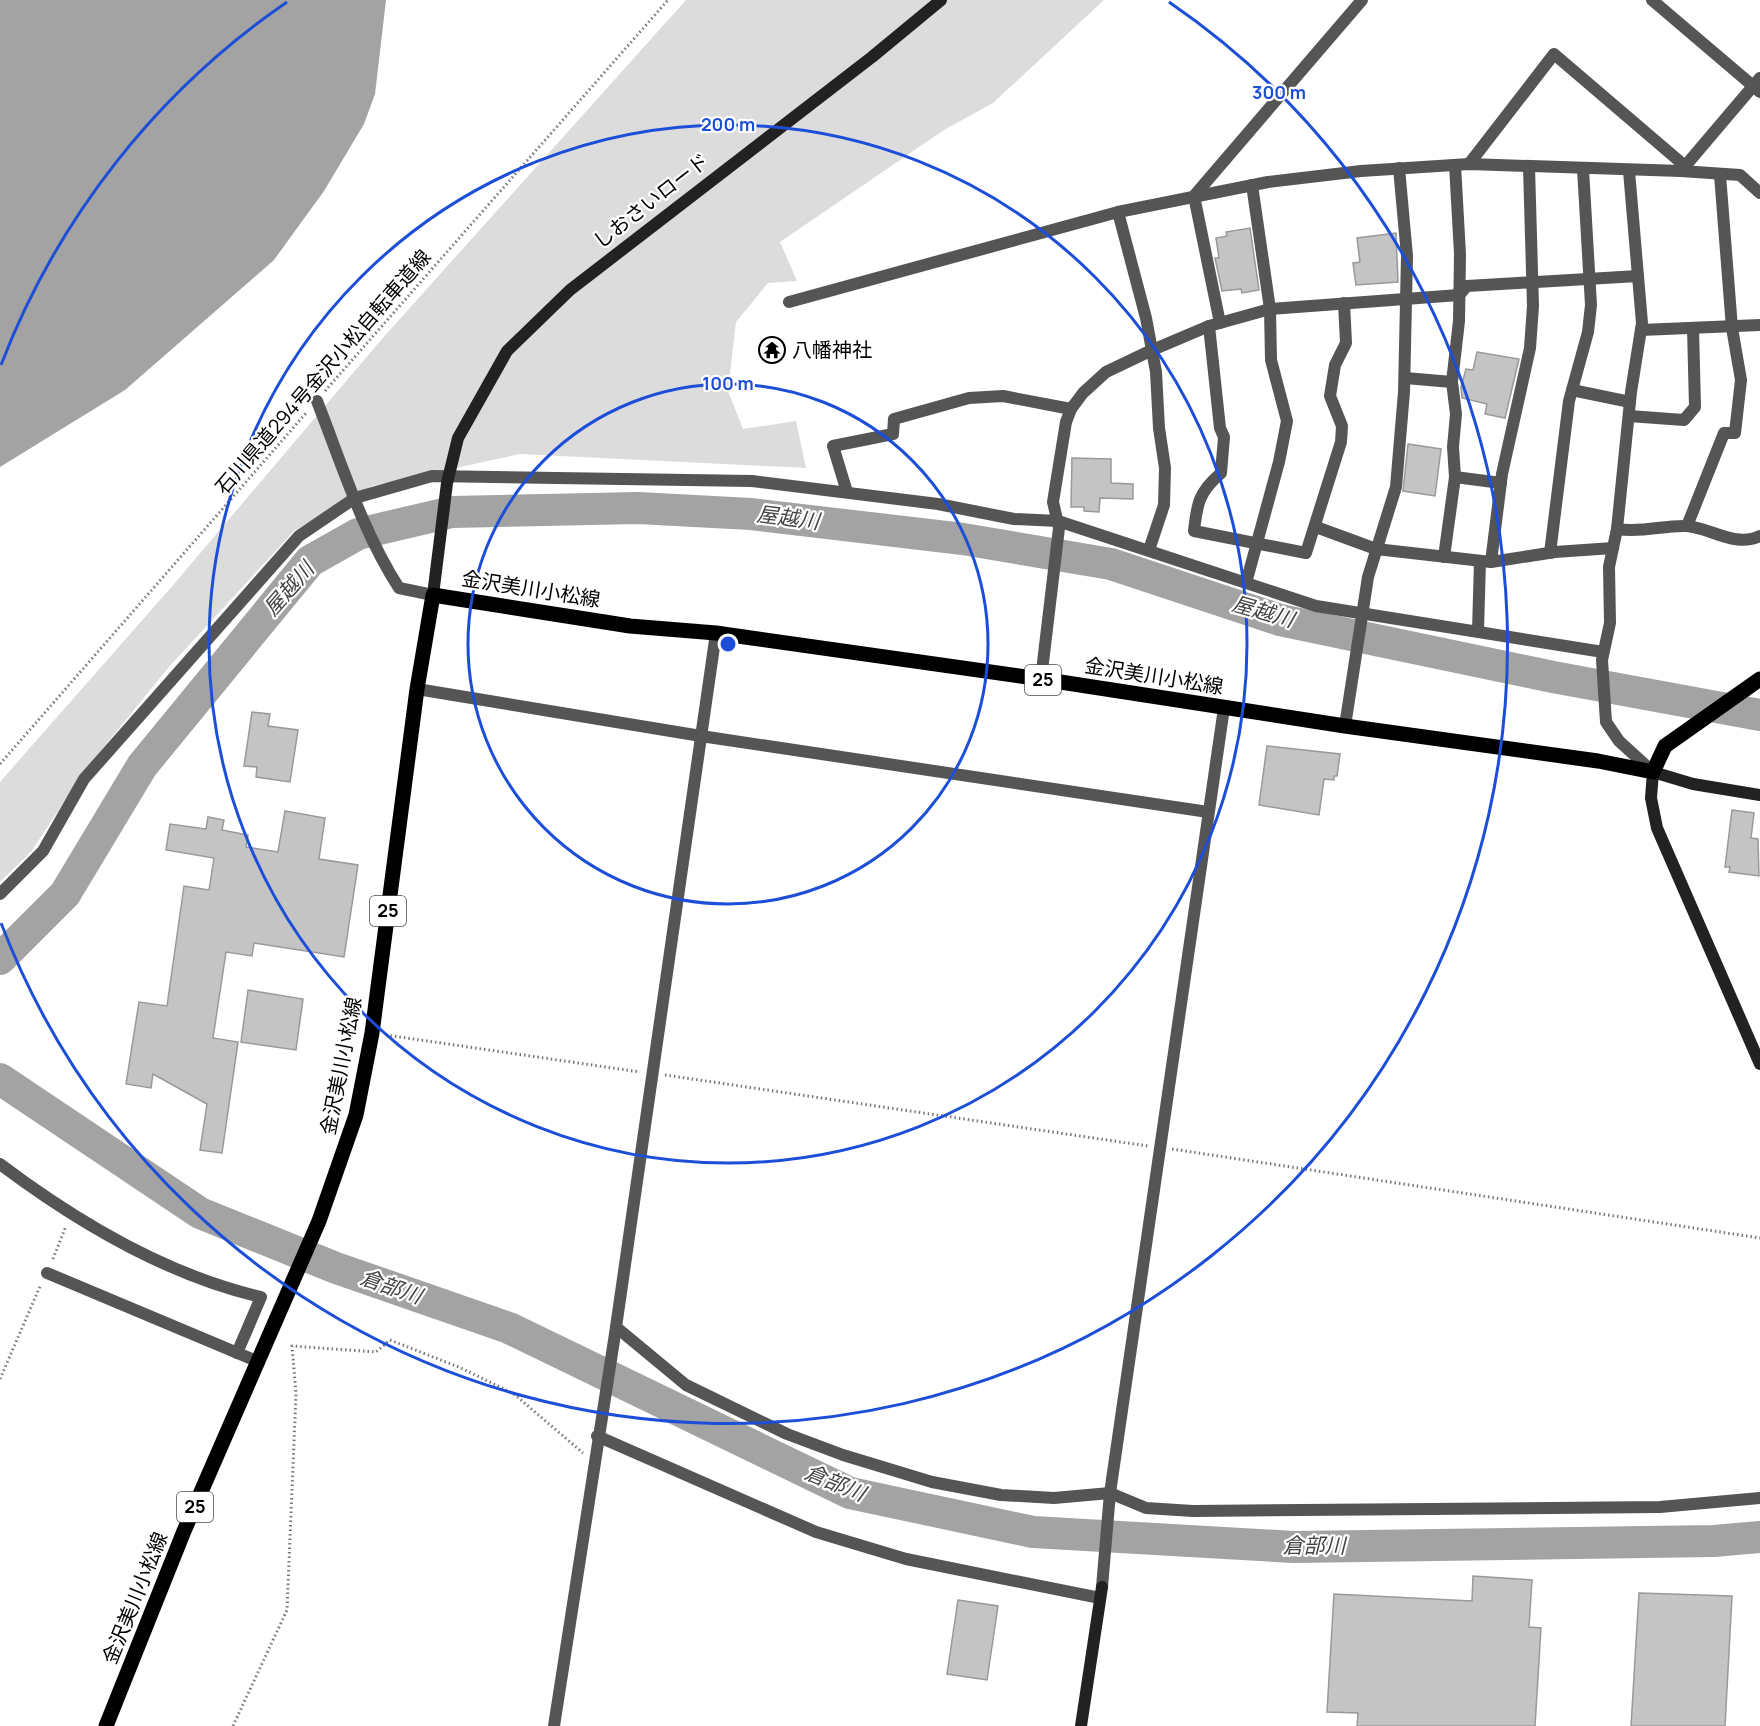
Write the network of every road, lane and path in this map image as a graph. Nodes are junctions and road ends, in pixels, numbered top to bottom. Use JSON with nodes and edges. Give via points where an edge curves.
{"nodes":[{"id":1,"x":668,"y":0,"type":"edge"},
{"id":2,"x":941,"y":0,"type":"edge"},
{"id":3,"x":1362,"y":0,"type":"edge"},
{"id":4,"x":1652,"y":0,"type":"edge"},
{"id":5,"x":1758,"y":86,"type":"edge"},
{"id":6,"x":1469,"y":164,"type":"junction"},
{"id":7,"x":1455,"y":165,"type":"junction"},
{"id":8,"x":1529,"y":167,"type":"junction"},
{"id":9,"x":1399,"y":168,"type":"junction"},
{"id":10,"x":1583,"y":169,"type":"junction"},
{"id":11,"x":1683,"y":169,"type":"junction"},
{"id":12,"x":1629,"y":171,"type":"junction"},
{"id":13,"x":1720,"y":175,"type":"junction"},
{"id":14,"x":1252,"y":185,"type":"junction"},
{"id":15,"x":1760,"y":194,"type":"edge"},
{"id":16,"x":1194,"y":196,"type":"junction"},
{"id":17,"x":1118,"y":212,"type":"junction"},
{"id":18,"x":1638,"y":276,"type":"junction"},
{"id":19,"x":1589,"y":279,"type":"junction"},
{"id":20,"x":1533,"y":282,"type":"junction"},
{"id":21,"x":1459,"y":295,"type":"junction"},
{"id":22,"x":1406,"y":298,"type":"junction"},
{"id":23,"x":789,"y":302,"type":"dead end"},
{"id":24,"x":1344,"y":303,"type":"junction"},
{"id":25,"x":1270,"y":309,"type":"junction"},
{"id":26,"x":1214,"y":325,"type":"junction"},
{"id":27,"x":1760,"y":325,"type":"edge"},
{"id":28,"x":1694,"y":328,"type":"junction"},
{"id":29,"x":1732,"y":328,"type":"junction"},
{"id":30,"x":1641,"y":330,"type":"junction"},
{"id":31,"x":1152,"y":350,"type":"junction"},
{"id":32,"x":1405,"y":378,"type":"junction"},
{"id":33,"x":1452,"y":382,"type":"junction"},
{"id":34,"x":1572,"y":390,"type":"junction"},
{"id":35,"x":317,"y":401,"type":"junction"},
{"id":36,"x":1630,"y":402,"type":"junction"},
{"id":37,"x":1071,"y":410,"type":"junction"},
{"id":38,"x":1629,"y":416,"type":"junction"},
{"id":39,"x":1455,"y":477,"type":"junction"},
{"id":40,"x":447,"y":479,"type":"junction"},
{"id":41,"x":1501,"y":483,"type":"junction"},
{"id":42,"x":847,"y":492,"type":"junction"},
{"id":43,"x":357,"y":502,"type":"junction"},
{"id":44,"x":1059,"y":525,"type":"junction"},
{"id":45,"x":1687,"y":526,"type":"junction"},
{"id":46,"x":1316,"y":527,"type":"junction"},
{"id":47,"x":1617,"y":529,"type":"junction"},
{"id":48,"x":1760,"y":536,"type":"edge"},
{"id":49,"x":1256,"y":543,"type":"junction"},
{"id":50,"x":1376,"y":549,"type":"junction"},
{"id":51,"x":1613,"y":549,"type":"junction"},
{"id":52,"x":1149,"y":550,"type":"junction"},
{"id":53,"x":1550,"y":553,"type":"junction"},
{"id":54,"x":1443,"y":557,"type":"junction"},
{"id":55,"x":1486,"y":561,"type":"junction"},
{"id":56,"x":1246,"y":583,"type":"junction"},
{"id":57,"x":433,"y":595,"type":"junction"},
{"id":58,"x":1362,"y":616,"type":"junction"},
{"id":59,"x":1478,"y":631,"type":"junction"},
{"id":60,"x":716,"y":633,"type":"junction"},
{"id":61,"x":1602,"y":656,"type":"junction"},
{"id":62,"x":1041,"y":679,"type":"junction"},
{"id":63,"x":1757,"y":681,"type":"edge"},
{"id":64,"x":417,"y":689,"type":"junction"},
{"id":65,"x":1224,"y":708,"type":"junction"},
{"id":66,"x":1345,"y":726,"type":"junction"},
{"id":67,"x":701,"y":736,"type":"junction"},
{"id":68,"x":0,"y":764,"type":"edge"},
{"id":69,"x":1653,"y":772,"type":"junction"},
{"id":70,"x":1760,"y":795,"type":"edge"},
{"id":71,"x":1208,"y":812,"type":"junction"},
{"id":72,"x":0,"y":894,"type":"edge"},
{"id":73,"x":372,"y":1033,"type":"junction"},
{"id":74,"x":1760,"y":1064,"type":"edge"},
{"id":75,"x":652,"y":1073,"type":"junction"},
{"id":76,"x":1160,"y":1148,"type":"junction"},
{"id":77,"x":0,"y":1164,"type":"edge"},
{"id":78,"x":72,"y":1213,"type":"junction"},
{"id":79,"x":1760,"y":1238,"type":"edge"},
{"id":80,"x":47,"y":1273,"type":"junction"},
{"id":81,"x":615,"y":1330,"type":"junction"},
{"id":82,"x":237,"y":1353,"type":"junction"},
{"id":83,"x":259,"y":1362,"type":"junction"},
{"id":84,"x":0,"y":1379,"type":"edge"},
{"id":85,"x":597,"y":1436,"type":"junction"},
{"id":86,"x":581,"y":1465,"type":"dead end"},
{"id":87,"x":1110,"y":1493,"type":"junction"},
{"id":88,"x":1760,"y":1498,"type":"edge"},
{"id":89,"x":1101,"y":1592,"type":"junction"},
{"id":90,"x":106,"y":1726,"type":"edge"},
{"id":91,"x":233,"y":1726,"type":"edge"},
{"id":92,"x":554,"y":1726,"type":"edge"},
{"id":93,"x":1081,"y":1726,"type":"edge"}],
"edges":[{"from":1,"to":35,"type":"path","name":"石川県道294号金沢小松自転車道線"},
{"from":2,"to":40,"type":"street","name":"しおさいロード","via":[[570,290],[525,331],[507,351],[458,438]]},
{"from":3,"to":16,"type":"street"},
{"from":4,"to":5,"type":"street"},
{"from":5,"to":11,"type":"street"},
{"from":6,"to":7,"type":"street"},
{"from":6,"to":8,"type":"street"},
{"from":6,"to":11,"type":"street","via":[[1554,54]]},
{"from":7,"to":9,"type":"street"},
{"from":7,"to":21,"type":"street"},
{"from":8,"to":10,"type":"street"},
{"from":8,"to":20,"type":"street"},
{"from":9,"to":14,"type":"street"},
{"from":9,"to":22,"type":"street","via":[[1407,256]]},
{"from":10,"to":12,"type":"street"},
{"from":10,"to":19,"type":"street"},
{"from":11,"to":12,"type":"street"},
{"from":11,"to":13,"type":"street"},
{"from":12,"to":18,"type":"street"},
{"from":13,"to":15,"type":"street","via":[[1740,175]]},
{"from":13,"to":29,"type":"street"},
{"from":14,"to":16,"type":"street"},
{"from":14,"to":25,"type":"street"},
{"from":16,"to":17,"type":"street"},
{"from":16,"to":26,"type":"street"},
{"from":17,"to":23,"type":"street"},
{"from":17,"to":31,"type":"street"},
{"from":18,"to":19,"type":"street"},
{"from":18,"to":30,"type":"street"},
{"from":19,"to":20,"type":"street"},
{"from":19,"to":34,"type":"street","via":[[1588,332]]},
{"from":20,"to":21,"type":"street","via":[[1467,286]]},
{"from":20,"to":41,"type":"street","via":[[1530,348]]},
{"from":21,"to":22,"type":"street"},
{"from":21,"to":33,"type":"street"},
{"from":22,"to":24,"type":"street"},
{"from":22,"to":32,"type":"street"},
{"from":24,"to":25,"type":"street"},
{"from":24,"to":46,"type":"street","via":[[1346,343],[1335,365],[1330,396],[1342,426],[1341,442]]},
{"from":25,"to":26,"type":"street"},
{"from":25,"to":49,"type":"street","via":[[1271,360],[1287,421]]},
{"from":26,"to":31,"type":"street"},
{"from":26,"to":49,"type":"street","via":[[1220,428],[1224,437],[1221,473],[1203,488],[1194,531]]},
{"from":27,"to":29,"type":"street"},
{"from":28,"to":29,"type":"street"},
{"from":28,"to":30,"type":"street"},
{"from":28,"to":38,"type":"street","via":[[1695,407],[1684,420]]},
{"from":29,"to":45,"type":"street","via":[[1741,380],[1735,434],[1724,433]]},
{"from":30,"to":36,"type":"street"},
{"from":31,"to":37,"type":"street","via":[[1106,372]]},
{"from":31,"to":52,"type":"street","via":[[1165,468],[1164,505]]},
{"from":32,"to":33,"type":"street"},
{"from":32,"to":50,"type":"street","via":[[1396,487]]},
{"from":33,"to":39,"type":"street"},
{"from":34,"to":36,"type":"street"},
{"from":34,"to":53,"type":"street"},
{"from":35,"to":43,"type":"street"},
{"from":35,"to":68,"type":"path","name":"石川県道294号金沢小松自転車道線"},
{"from":36,"to":38,"type":"street"},
{"from":37,"to":42,"type":"street","via":[[1004,396],[894,419],[893,434],[833,446]]},
{"from":37,"to":44,"type":"street","via":[[1053,502]]},
{"from":38,"to":47,"type":"street"},
{"from":39,"to":41,"type":"street"},
{"from":39,"to":54,"type":"street"},
{"from":40,"to":42,"type":"street","via":[[752,481]]},
{"from":40,"to":43,"type":"street","via":[[432,476]]},
{"from":40,"to":57,"type":"street","name":"しおさいロード"},
{"from":41,"to":55,"type":"street"},
{"from":42,"to":44,"type":"street"},
{"from":43,"to":57,"type":"street","via":[[399,588]]},
{"from":43,"to":72,"type":"street","via":[[298,536],[84,779],[43,851]]},
{"from":44,"to":52,"type":"street"},
{"from":44,"to":62,"type":"street"},
{"from":45,"to":47,"type":"street","via":[[1637,532]]},
{"from":45,"to":48,"type":"street","via":[[1725,539]]},
{"from":46,"to":49,"type":"street","via":[[1306,554]]},
{"from":46,"to":50,"type":"street"},
{"from":47,"to":51,"type":"street"},
{"from":49,"to":56,"type":"street"},
{"from":50,"to":54,"type":"street"},
{"from":50,"to":58,"type":"street"},
{"from":51,"to":53,"type":"street"},
{"from":51,"to":61,"type":"street","via":[[1609,567],[1610,623]]},
{"from":52,"to":56,"type":"street"},
{"from":53,"to":55,"type":"street"},
{"from":54,"to":55,"type":"street"},
{"from":55,"to":59,"type":"street"},
{"from":56,"to":58,"type":"street"},
{"from":57,"to":60,"type":"main road","name":"金沢美川小松線","number":"25","via":[[630,626]]},
{"from":57,"to":64,"type":"main road","name":"金沢美川小松線","number":"25"},
{"from":58,"to":59,"type":"street"},
{"from":58,"to":66,"type":"street"},
{"from":59,"to":61,"type":"street"},
{"from":60,"to":62,"type":"main road","name":"金沢美川小松線","number":"25"},
{"from":60,"to":67,"type":"street"},
{"from":61,"to":69,"type":"street","via":[[1606,722],[1619,741]]},
{"from":62,"to":65,"type":"main road","name":"金沢美川小松線","number":"25"},
{"from":63,"to":69,"type":"main road","via":[[1665,746]]},
{"from":64,"to":67,"type":"street"},
{"from":64,"to":73,"type":"main road","name":"金沢美川小松線","number":"25"},
{"from":65,"to":66,"type":"main road","name":"金沢美川小松線","number":"25"},
{"from":65,"to":71,"type":"street"},
{"from":66,"to":69,"type":"main road","name":"金沢美川小松線","number":"25"},
{"from":67,"to":71,"type":"street"},
{"from":67,"to":75,"type":"street"},
{"from":69,"to":70,"type":"street","via":[[1693,784]]},
{"from":69,"to":74,"type":"street","via":[[1651,798],[1657,828]]},
{"from":71,"to":76,"type":"street"},
{"from":73,"to":75,"type":"path"},
{"from":73,"to":83,"type":"main road","name":"金沢美川小松線","number":"25","via":[[356,1115],[319,1221]]},
{"from":75,"to":76,"type":"path"},
{"from":75,"to":81,"type":"street"},
{"from":76,"to":79,"type":"path"},
{"from":76,"to":87,"type":"street"},
{"from":77,"to":78,"type":"street"},
{"from":78,"to":80,"type":"path"},
{"from":78,"to":82,"type":"street","via":[[122,1242],[221,1288],[261,1298]]},
{"from":80,"to":82,"type":"street"},
{"from":80,"to":84,"type":"path"},
{"from":81,"to":85,"type":"street"},
{"from":81,"to":87,"type":"street","via":[[686,1385],[787,1434],[843,1455],[932,1482],[1001,1495],[1054,1498]]},
{"from":82,"to":83,"type":"street"},
{"from":83,"to":90,"type":"main road","name":"金沢美川小松線","number":"25","via":[[184,1531]]},
{"from":85,"to":89,"type":"street","via":[[816,1532],[906,1559]]},
{"from":85,"to":92,"type":"street"},
{"from":86,"to":91,"type":"path","via":[[583,1453],[522,1401],[461,1368],[390,1340],[376,1352],[292,1346],[296,1394],[287,1610]]},
{"from":87,"to":88,"type":"street","via":[[1146,1508],[1193,1510],[1660,1507]]},
{"from":87,"to":89,"type":"street"},
{"from":89,"to":93,"type":"street"}]}
